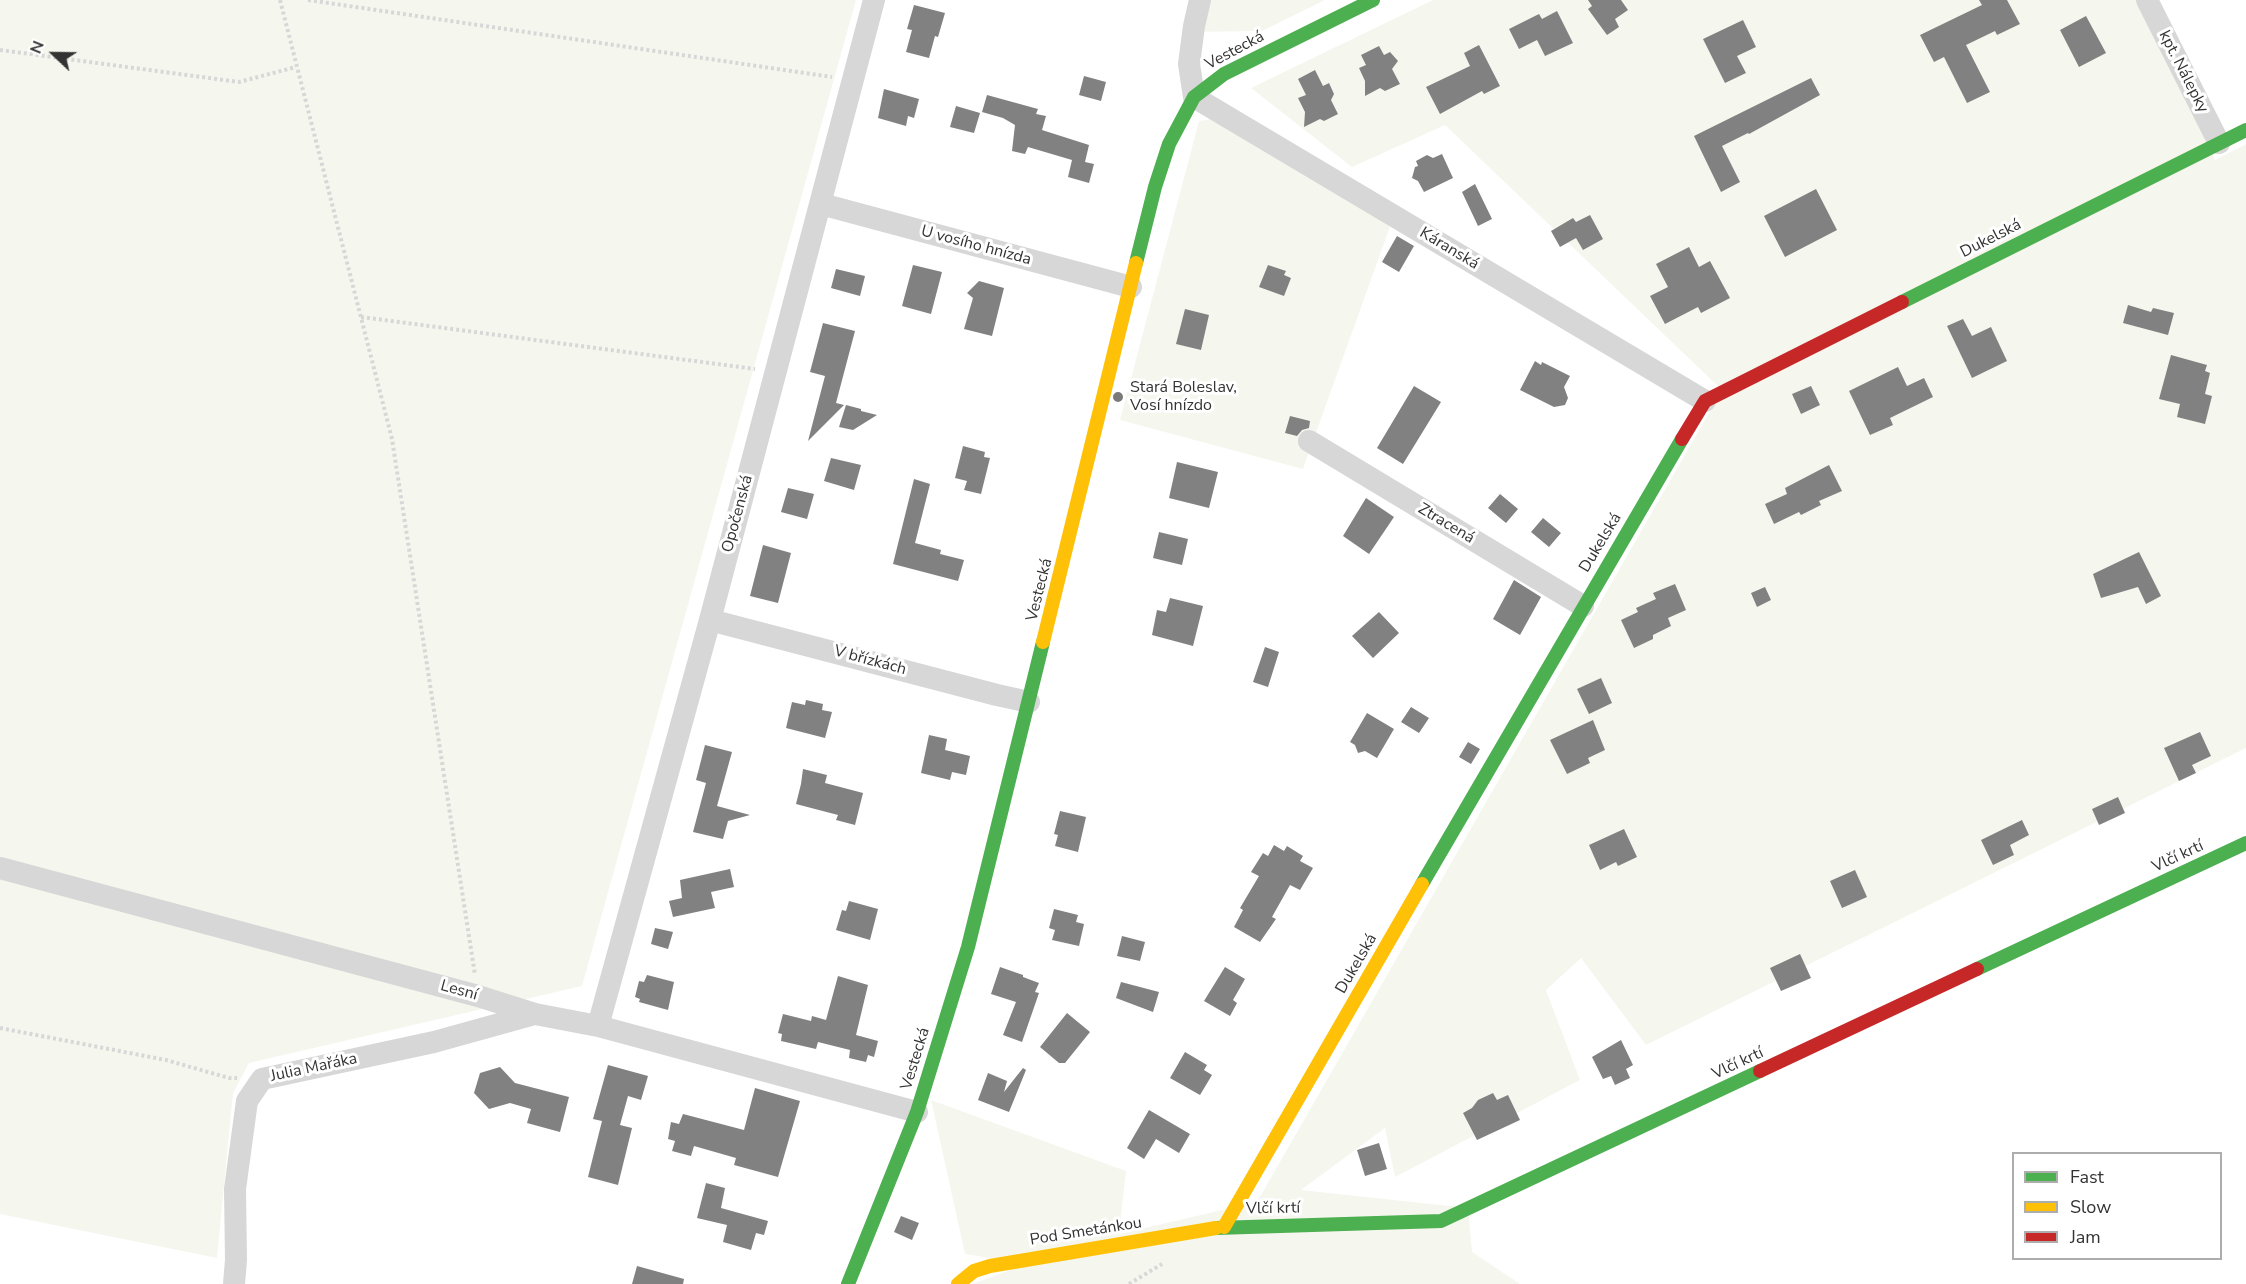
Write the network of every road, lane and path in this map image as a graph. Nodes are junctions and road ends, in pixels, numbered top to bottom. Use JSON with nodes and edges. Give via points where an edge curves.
{"nodes":[{"id":1,"x":280,"y":0,"type":"edge"},
{"id":2,"x":308,"y":0,"type":"edge"},
{"id":3,"x":874,"y":0,"type":"edge"},
{"id":4,"x":1200,"y":0,"type":"edge"},
{"id":5,"x":1373,"y":0,"type":"edge"},
{"id":6,"x":2147,"y":0,"type":"edge"},
{"id":7,"x":0,"y":50,"type":"edge"},
{"id":8,"x":296,"y":67,"type":"junction"},
{"id":9,"x":853,"y":81,"type":"junction"},
{"id":10,"x":1194,"y":98,"type":"junction"},
{"id":11,"x":2246,"y":130,"type":"edge"},
{"id":12,"x":2219,"y":143,"type":"junction"},
{"id":13,"x":821,"y":204,"type":"junction"},
{"id":14,"x":1131,"y":287,"type":"junction"},
{"id":15,"x":361,"y":317,"type":"junction"},
{"id":16,"x":776,"y":372,"type":"junction"},
{"id":17,"x":1705,"y":400,"type":"junction"},
{"id":18,"x":1310,"y":441,"type":"dead end"},
{"id":19,"x":1583,"y":606,"type":"junction"},
{"id":20,"x":710,"y":620,"type":"junction"},
{"id":21,"x":1029,"y":702,"type":"junction"},
{"id":22,"x":2246,"y":843,"type":"edge"},
{"id":23,"x":0,"y":868,"type":"edge"},
{"id":24,"x":478,"y":996,"type":"junction"},
{"id":25,"x":535,"y":1014,"type":"junction"},
{"id":26,"x":598,"y":1026,"type":"junction"},
{"id":27,"x":0,"y":1028,"type":"edge"},
{"id":28,"x":472,"y":1030,"type":"junction"},
{"id":29,"x":262,"y":1080,"type":"junction"},
{"id":30,"x":917,"y":1112,"type":"junction"},
{"id":31,"x":1224,"y":1227,"type":"junction"},
{"id":32,"x":234,"y":1284,"type":"edge"},
{"id":33,"x":848,"y":1284,"type":"edge"},
{"id":34,"x":958,"y":1284,"type":"edge"}],
"edges":[{"from":1,"to":8,"type":"path"},
{"from":2,"to":9,"type":"path"},
{"from":3,"to":9,"type":"street","name":"Opočenská"},
{"from":4,"to":10,"type":"street","via":[[1189,64]]},
{"from":5,"to":10,"type":"street","name":"Vestecká","via":[[1224,74]]},
{"from":6,"to":12,"type":"street","name":"kpt. Nálepky"},
{"from":7,"to":8,"type":"path","via":[[238,82]]},
{"from":8,"to":15,"type":"path"},
{"from":9,"to":13,"type":"street","name":"Opočenská"},
{"from":10,"to":14,"type":"street","name":"Vestecká","via":[[1169,144]]},
{"from":10,"to":17,"type":"street","name":"Káranská"},
{"from":11,"to":12,"type":"street","name":"Dukelská"},
{"from":12,"to":17,"type":"street","name":"Dukelská"},
{"from":13,"to":14,"type":"street","name":"U vosího hnízda"},
{"from":13,"to":16,"type":"street","name":"Opočenská"},
{"from":14,"to":21,"type":"street","name":"Vestecká"},
{"from":15,"to":16,"type":"path"},
{"from":15,"to":24,"type":"path","via":[[392,439]]},
{"from":16,"to":20,"type":"street","name":"Opočenská"},
{"from":17,"to":19,"type":"street","name":"Dukelská"},
{"from":18,"to":19,"type":"street","name":"Ztracená"},
{"from":19,"to":31,"type":"street","name":"Dukelská"},
{"from":20,"to":21,"type":"street","name":"V břízkách"},
{"from":20,"to":26,"type":"street","name":"Opočenská"},
{"from":21,"to":30,"type":"street","name":"Vestecká","via":[[968,947]]},
{"from":22,"to":31,"type":"street","name":"Vlčí krtí","via":[[1441,1221]]},
{"from":23,"to":24,"type":"street","name":"Lesní"},
{"from":24,"to":25,"type":"street","name":"Lesní"},
{"from":24,"to":28,"type":"street","via":[[479,1015]]},
{"from":25,"to":26,"type":"street","name":"Lesní"},
{"from":25,"to":28,"type":"street","name":"Julia Mařáka"},
{"from":26,"to":30,"type":"street","name":"Lesní"},
{"from":27,"to":29,"type":"path","via":[[166,1060],[229,1078]]},
{"from":28,"to":29,"type":"street","name":"Julia Mařáka"},
{"from":29,"to":32,"type":"street","name":"Julia Mařáka","via":[[247,1101],[235,1189]]},
{"from":30,"to":33,"type":"street","name":"Vestecká"},
{"from":31,"to":34,"type":"street","name":"Pod Smetánkou","via":[[990,1266],[974,1271]]}]}
